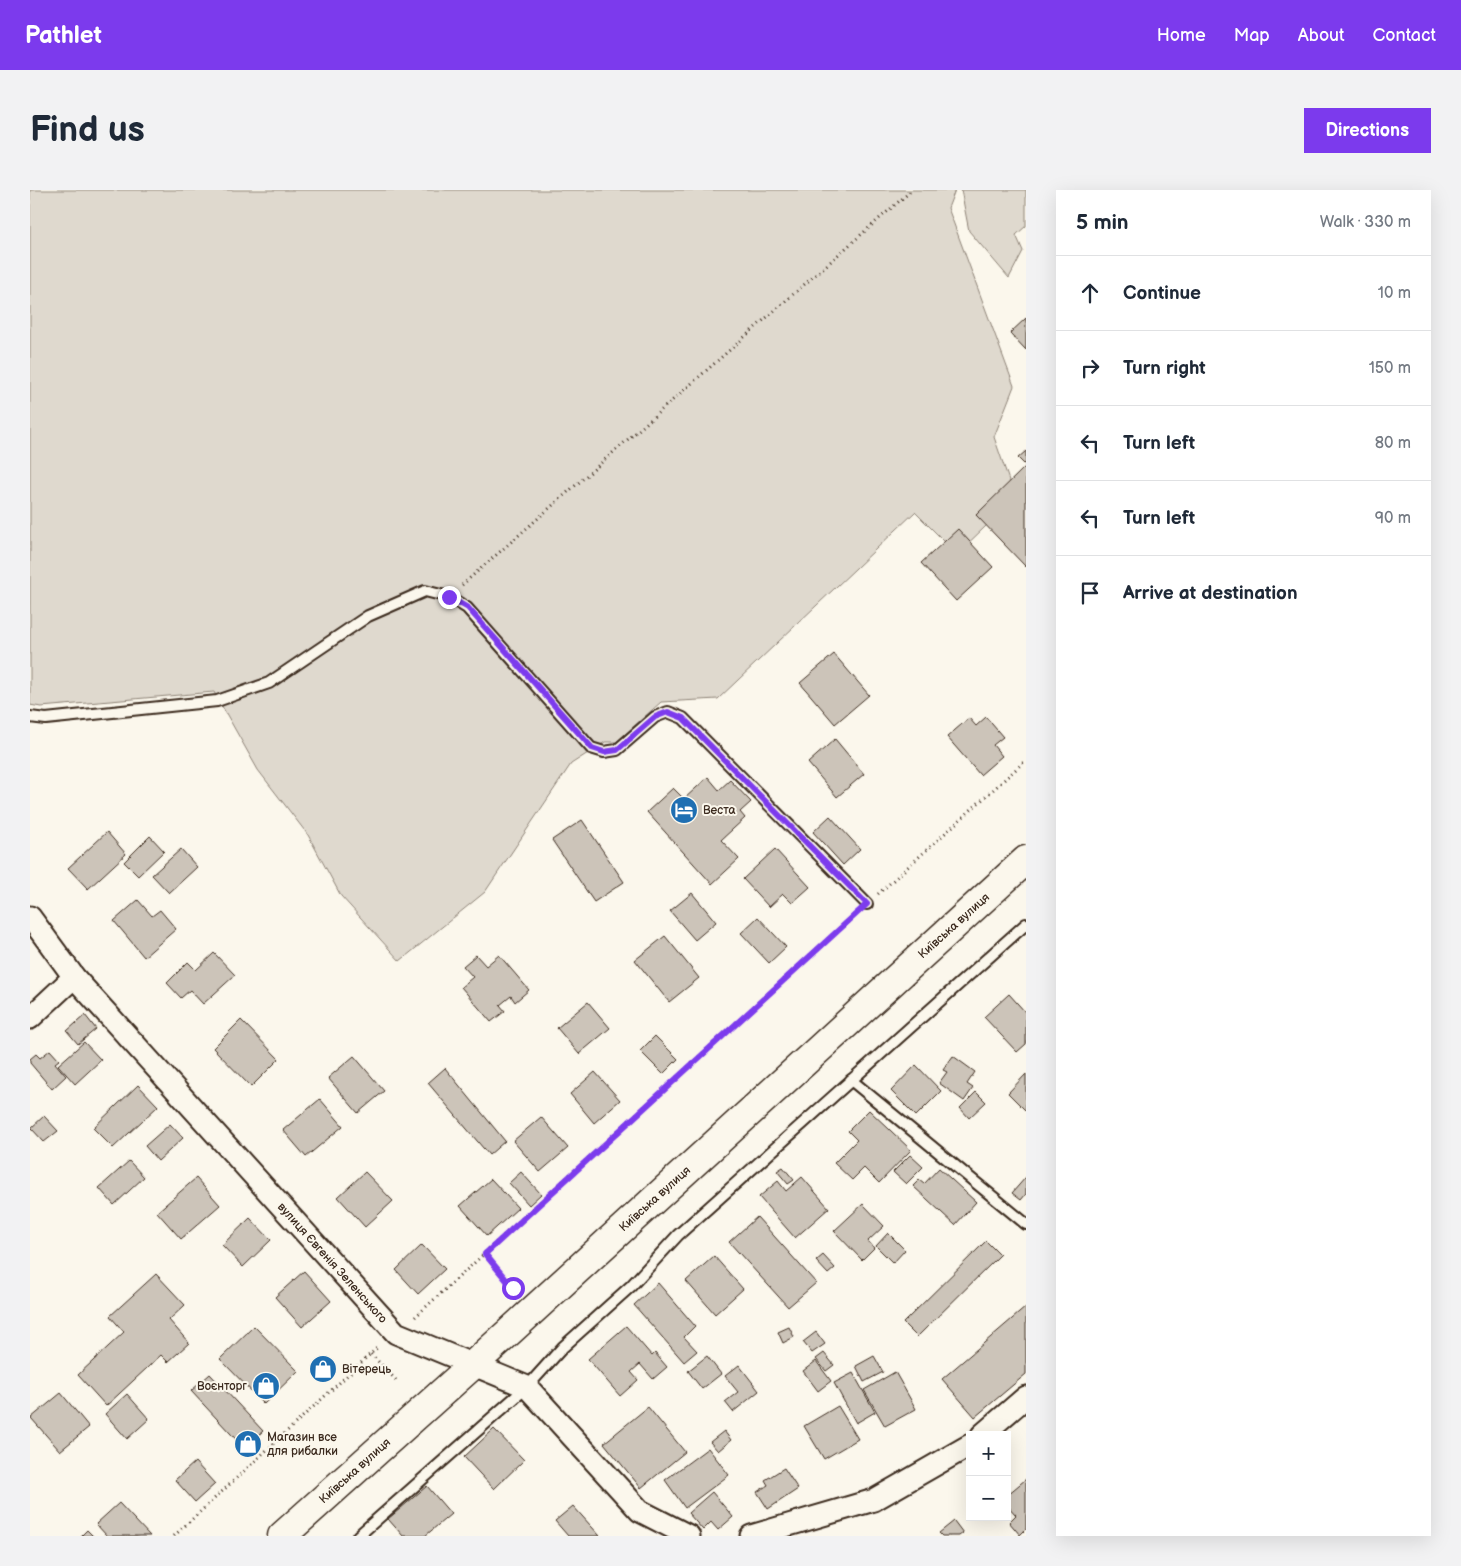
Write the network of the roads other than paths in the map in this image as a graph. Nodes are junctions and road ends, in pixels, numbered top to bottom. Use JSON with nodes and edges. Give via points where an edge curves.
{"nodes":[{"id":1,"x":30,"y":717,"type":"edge"},
{"id":2,"x":1026,"y":860,"type":"edge"},
{"id":3,"x":867,"y":904,"type":"road end"},
{"id":4,"x":30,"y":916,"type":"edge"},
{"id":5,"x":1026,"y":924,"type":"edge"},
{"id":6,"x":74,"y":977,"type":"junction"},
{"id":7,"x":30,"y":1018,"type":"edge"},
{"id":8,"x":851,"y":1080,"type":"junction"},
{"id":9,"x":1026,"y":1224,"type":"edge"},
{"id":10,"x":474,"y":1364,"type":"junction"},
{"id":11,"x":527,"y":1387,"type":"junction"},
{"id":12,"x":1026,"y":1397,"type":"edge"},
{"id":13,"x":987,"y":1431,"type":"edge"},
{"id":14,"x":966,"y":1447,"type":"edge"},
{"id":15,"x":282,"y":1536,"type":"edge"},
{"id":16,"x":358,"y":1536,"type":"edge"},
{"id":17,"x":689,"y":1536,"type":"edge"},
{"id":18,"x":751,"y":1536,"type":"edge"}],
"edges":[{"from":1,"to":3,"type":"lane","via":[[46,719],[217,701],[269,683],[368,616],[425,591],[449,597],[468,608],[592,748],[604,752],[617,750],[655,717],[668,712],[683,718]]},
{"from":2,"to":10,"type":"main road","name":"Київська вулиця"},
{"from":4,"to":6,"type":"street","name":"вулиця Євгенія Зеленського"},
{"from":5,"to":8,"type":"lane"},
{"from":6,"to":7,"type":"street"},
{"from":6,"to":10,"type":"street","name":"вулиця Євгенія Зеленського","via":[[396,1333]]},
{"from":8,"to":9,"type":"lane"},
{"from":8,"to":11,"type":"lane","via":[[678,1235],[631,1286],[563,1346]]},
{"from":10,"to":11,"type":"street","name":"вулиця Євгенія Зеленського"},
{"from":10,"to":15,"type":"main road","name":"Київська вулиця"},
{"from":11,"to":16,"type":"lane"},
{"from":11,"to":17,"type":"street","name":"вулиця Євгенія Зеленського","via":[[640,1511]]},
{"from":12,"to":13,"type":"street"},
{"from":14,"to":18,"type":"street","via":[[874,1500]]}]}
